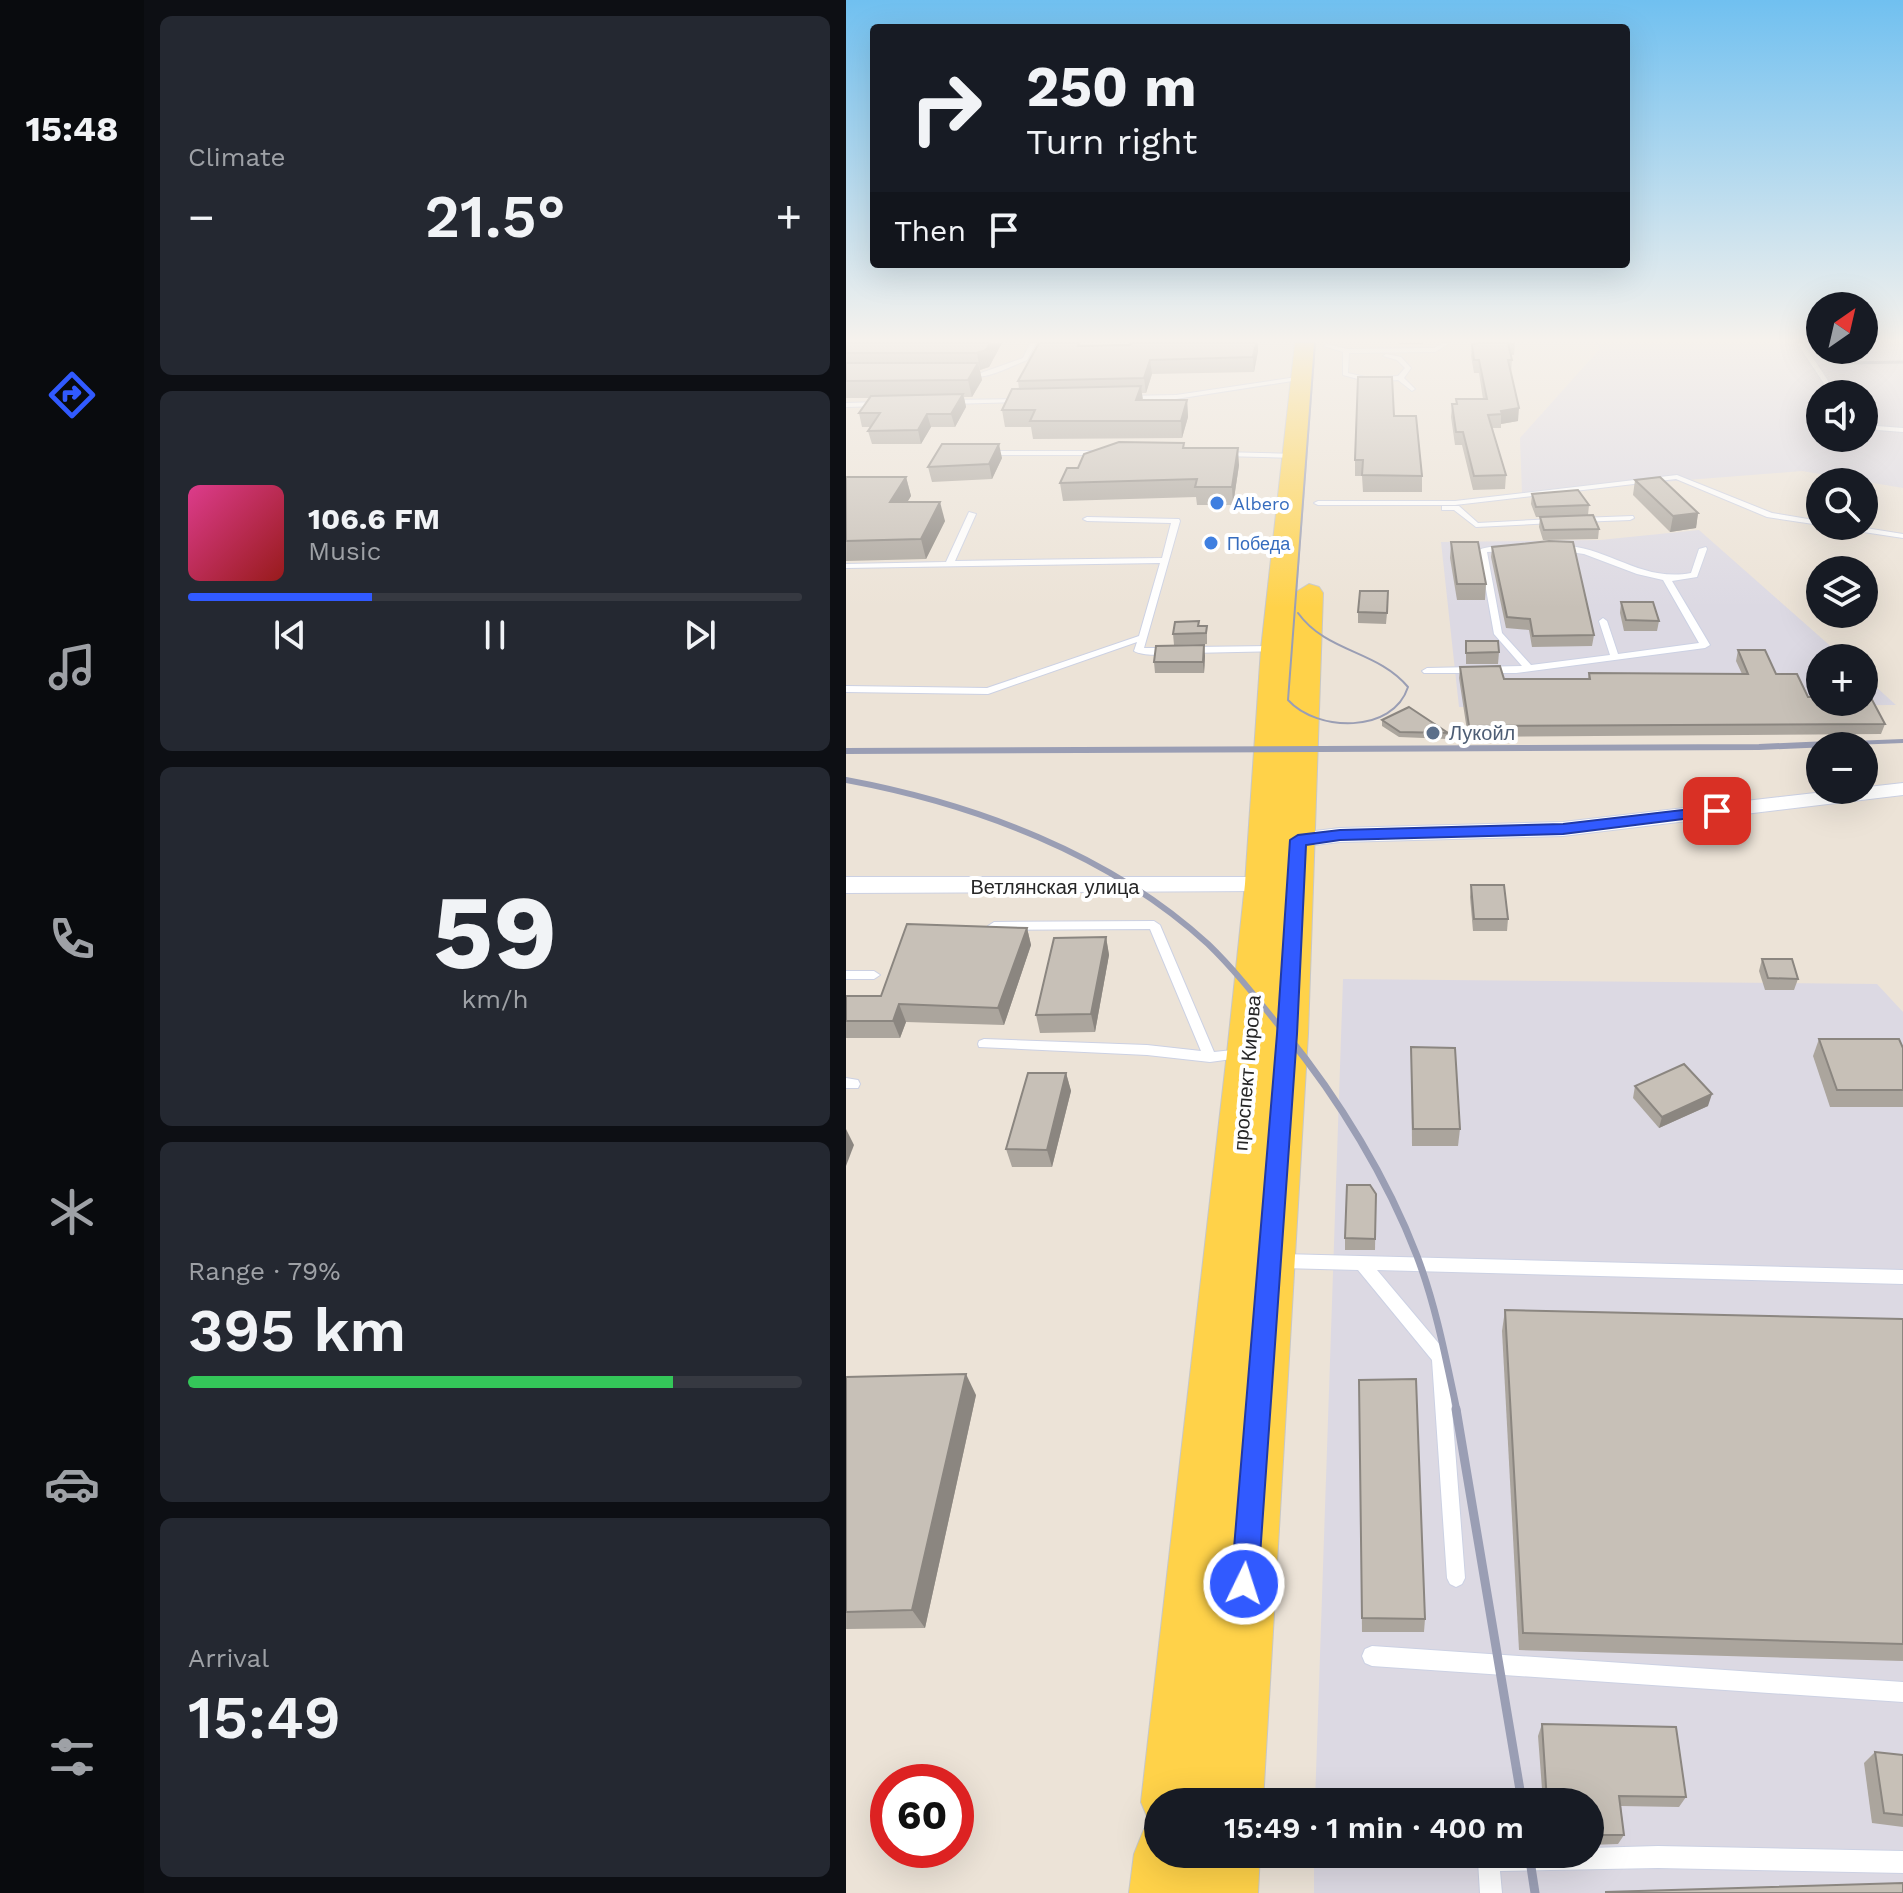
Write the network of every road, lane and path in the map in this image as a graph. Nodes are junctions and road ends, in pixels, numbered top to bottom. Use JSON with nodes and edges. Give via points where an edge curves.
{"nodes":[{"id":1,"x":1302,"y":431,"type":"edge"},
{"id":2,"x":1316,"y":431,"type":"edge"},
{"id":3,"x":975,"y":453,"type":"edge"},
{"id":4,"x":1112,"y":453,"type":"edge"},
{"id":5,"x":1219,"y":453,"type":"edge"},
{"id":6,"x":1296,"y":456,"type":"junction"},
{"id":7,"x":1357,"y":501,"type":"junction"},
{"id":8,"x":1318,"y":503,"type":"junction"},
{"id":9,"x":972,"y":514,"type":"dead end"},
{"id":10,"x":1630,"y":518,"type":"dead end"},
{"id":11,"x":1087,"y":519,"type":"dead end"},
{"id":12,"x":1806,"y":521,"type":"edge"},
{"id":13,"x":1878,"y":532,"type":"edge"},
{"id":14,"x":1903,"y":536,"type":"edge"},
{"id":15,"x":1551,"y":548,"type":"edge"},
{"id":16,"x":1524,"y":549,"type":"edge"},
{"id":17,"x":1703,"y":549,"type":"dead end"},
{"id":18,"x":1164,"y":560,"type":"junction"},
{"id":19,"x":949,"y":565,"type":"junction"},
{"id":20,"x":846,"y":566,"type":"edge"},
{"id":21,"x":1667,"y":579,"type":"junction"},
{"id":22,"x":1603,"y":621,"type":"dead end"},
{"id":23,"x":1141,"y":638,"type":"junction"},
{"id":24,"x":1276,"y":649,"type":"junction"},
{"id":25,"x":1615,"y":657,"type":"junction"},
{"id":26,"x":1529,"y":668,"type":"junction"},
{"id":27,"x":1427,"y":671,"type":"dead end"},
{"id":28,"x":846,"y":689,"type":"edge"},
{"id":29,"x":1903,"y":789,"type":"edge"},
{"id":30,"x":1298,"y":840,"type":"junction"},
{"id":31,"x":1264,"y":884,"type":"junction"},
{"id":32,"x":846,"y":885,"type":"edge"},
{"id":33,"x":994,"y":926,"type":"edge"},
{"id":34,"x":846,"y":975,"type":"edge"},
{"id":35,"x":874,"y":975,"type":"dead end"},
{"id":36,"x":984,"y":1044,"type":"dead end"},
{"id":37,"x":1230,"y":1055,"type":"junction"},
{"id":38,"x":1250,"y":1260,"type":"junction"},
{"id":39,"x":1362,"y":1263,"type":"junction"},
{"id":40,"x":1903,"y":1277,"type":"edge"},
{"id":41,"x":1456,"y":1578,"type":"dead end"},
{"id":42,"x":1372,"y":1656,"type":"dead end"},
{"id":43,"x":1903,"y":1692,"type":"edge"},
{"id":44,"x":1177,"y":1788,"type":"edge"},
{"id":45,"x":1230,"y":1788,"type":"edge"},
{"id":46,"x":1903,"y":1862,"type":"edge"},
{"id":47,"x":1168,"y":1868,"type":"edge"},
{"id":48,"x":1224,"y":1868,"type":"edge"},
{"id":49,"x":1165,"y":1893,"type":"edge"},
{"id":50,"x":1222,"y":1893,"type":"edge"},
{"id":51,"x":1491,"y":1893,"type":"edge"}],
"edges":[{"from":1,"to":6,"type":"main road","name":"проспект Кирова"},
{"from":2,"to":8,"type":"main road","name":"проспект Кирова"},
{"from":3,"to":4,"type":"lane"},
{"from":5,"to":6,"type":"lane"},
{"from":6,"to":24,"type":"main road","name":"проспект Кирова"},
{"from":7,"to":8,"type":"lane"},
{"from":7,"to":10,"type":"lane","via":[[1357,508],[1456,508],[1476,525]]},
{"from":7,"to":12,"type":"lane","via":[[1455,503],[1677,477],[1770,515]]},
{"from":8,"to":30,"type":"main road","name":"проспект Кирова","via":[[1301,705]]},
{"from":9,"to":19,"type":"lane"},
{"from":11,"to":18,"type":"lane","via":[[1176,521]]},
{"from":13,"to":14,"type":"lane"},
{"from":15,"to":21,"type":"lane","via":[[1579,547]]},
{"from":16,"to":26,"type":"lane","via":[[1483,550],[1498,634]]},
{"from":17,"to":21,"type":"lane","via":[[1694,575]]},
{"from":18,"to":19,"type":"lane"},
{"from":18,"to":23,"type":"lane"},
{"from":19,"to":20,"type":"lane"},
{"from":21,"to":25,"type":"lane","via":[[1705,645]]},
{"from":22,"to":25,"type":"lane"},
{"from":23,"to":24,"type":"lane","via":[[1139,651]]},
{"from":23,"to":28,"type":"lane","via":[[988,691]]},
{"from":24,"to":31,"type":"main road","name":"проспект Кирова"},
{"from":25,"to":26,"type":"lane"},
{"from":26,"to":27,"type":"lane"},
{"from":29,"to":30,"type":"street","via":[[1563,829]]},
{"from":30,"to":38,"type":"main road","name":"проспект Кирова"},
{"from":31,"to":32,"type":"street","name":"Ветлянская улица"},
{"from":31,"to":37,"type":"main road","name":"проспект Кирова"},
{"from":33,"to":37,"type":"lane","via":[[1154,925]]},
{"from":34,"to":35,"type":"lane"},
{"from":36,"to":37,"type":"lane"},
{"from":37,"to":38,"type":"main road","name":"проспект Кирова"},
{"from":38,"to":39,"type":"lane"},
{"from":38,"to":44,"type":"main road","name":"проспект Кирова"},
{"from":38,"to":45,"type":"main road","name":"проспект Кирова"},
{"from":39,"to":40,"type":"lane"},
{"from":39,"to":41,"type":"lane","via":[[1440,1357]]},
{"from":42,"to":43,"type":"lane"},
{"from":46,"to":51,"type":"lane","via":[[1658,1857],[1489,1861]]},
{"from":47,"to":49,"type":"main road"},
{"from":48,"to":50,"type":"main road"}]}
